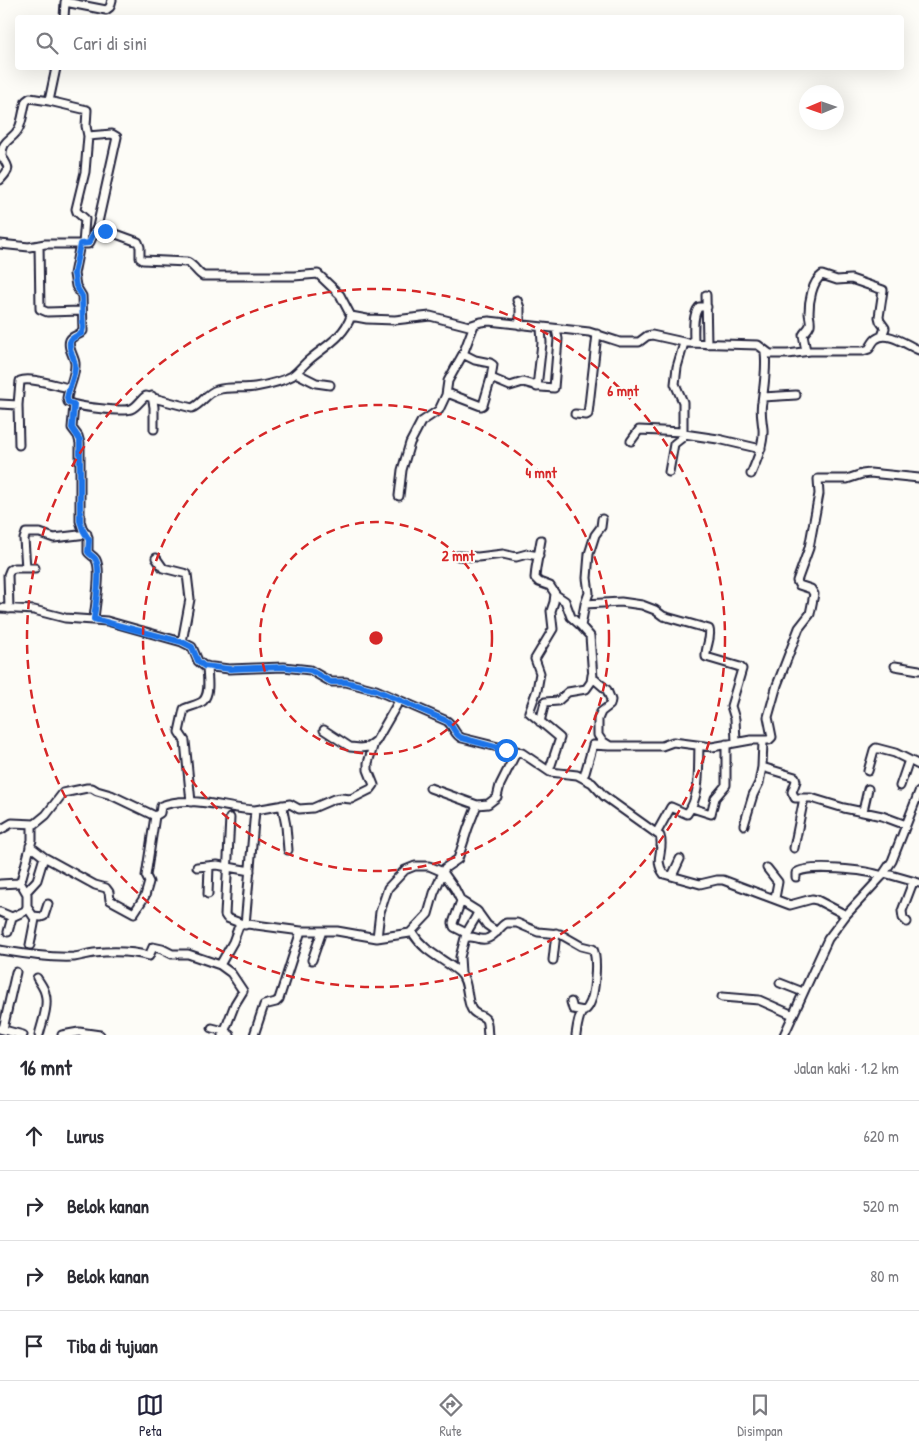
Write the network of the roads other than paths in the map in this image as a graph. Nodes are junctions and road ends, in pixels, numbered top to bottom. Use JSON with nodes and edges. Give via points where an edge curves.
{"nodes":[{"id":1,"x":112,"y":0,"type":"edge"},
{"id":2,"x":66,"y":1,"type":"edge"},
{"id":3,"x":64,"y":15,"type":"edge"},
{"id":4,"x":56,"y":70,"type":"edge"},
{"id":5,"x":49,"y":101,"type":"junction"},
{"id":6,"x":88,"y":136,"type":"junction"},
{"id":7,"x":0,"y":180,"type":"edge"},
{"id":8,"x":97,"y":227,"type":"junction"},
{"id":9,"x":0,"y":244,"type":"edge"},
{"id":10,"x":81,"y":244,"type":"junction"},
{"id":11,"x":39,"y":245,"type":"junction"},
{"id":12,"x":706,"y":295,"type":"dead end"},
{"id":13,"x":517,"y":300,"type":"dead end"},
{"id":14,"x":707,"y":307,"type":"junction"},
{"id":15,"x":81,"y":311,"type":"junction"},
{"id":16,"x":351,"y":316,"type":"junction"},
{"id":17,"x":474,"y":325,"type":"junction"},
{"id":18,"x":520,"y":325,"type":"junction"},
{"id":19,"x":541,"y":328,"type":"junction"},
{"id":20,"x":556,"y":330,"type":"junction"},
{"id":21,"x":597,"y":334,"type":"junction"},
{"id":22,"x":882,"y":336,"type":"junction"},
{"id":23,"x":684,"y":343,"type":"junction"},
{"id":24,"x":694,"y":343,"type":"junction"},
{"id":25,"x":707,"y":344,"type":"junction"},
{"id":26,"x":919,"y":350,"type":"edge"},
{"id":27,"x":806,"y":351,"type":"junction"},
{"id":28,"x":765,"y":352,"type":"junction"},
{"id":29,"x":463,"y":354,"type":"junction"},
{"id":30,"x":296,"y":373,"type":"junction"},
{"id":31,"x":491,"y":378,"type":"junction"},
{"id":32,"x":330,"y":385,"type":"dead end"},
{"id":33,"x":537,"y":387,"type":"junction"},
{"id":34,"x":69,"y":388,"type":"junction"},
{"id":35,"x":796,"y":394,"type":"dead end"},
{"id":36,"x":446,"y":395,"type":"junction"},
{"id":37,"x":152,"y":396,"type":"junction"},
{"id":38,"x":763,"y":397,"type":"junction"},
{"id":39,"x":0,"y":404,"type":"edge"},
{"id":40,"x":18,"y":405,"type":"junction"},
{"id":41,"x":74,"y":405,"type":"junction"},
{"id":42,"x":575,"y":414,"type":"dead end"},
{"id":43,"x":154,"y":430,"type":"dead end"},
{"id":44,"x":684,"y":433,"type":"junction"},
{"id":45,"x":631,"y":441,"type":"dead end"},
{"id":46,"x":19,"y":445,"type":"dead end"},
{"id":47,"x":761,"y":449,"type":"junction"},
{"id":48,"x":669,"y":472,"type":"dead end"},
{"id":49,"x":751,"y":474,"type":"dead end"},
{"id":50,"x":919,"y":478,"type":"edge"},
{"id":51,"x":399,"y":496,"type":"dead end"},
{"id":52,"x":602,"y":519,"type":"dead end"},
{"id":53,"x":87,"y":534,"type":"junction"},
{"id":54,"x":541,"y":540,"type":"dead end"},
{"id":55,"x":458,"y":556,"type":"dead end"},
{"id":56,"x":539,"y":556,"type":"junction"},
{"id":57,"x":156,"y":558,"type":"dead end"},
{"id":58,"x":26,"y":568,"type":"junction"},
{"id":59,"x":34,"y":568,"type":"dead end"},
{"id":60,"x":555,"y":594,"type":"junction"},
{"id":61,"x":585,"y":604,"type":"junction"},
{"id":62,"x":0,"y":608,"type":"edge"},
{"id":63,"x":9,"y":609,"type":"junction"},
{"id":64,"x":94,"y":619,"type":"junction"},
{"id":65,"x":582,"y":626,"type":"junction"},
{"id":66,"x":182,"y":642,"type":"junction"},
{"id":67,"x":207,"y":666,"type":"junction"},
{"id":68,"x":895,"y":666,"type":"dead end"},
{"id":69,"x":919,"y":670,"type":"edge"},
{"id":70,"x":592,"y":674,"type":"junction"},
{"id":71,"x":399,"y":701,"type":"junction"},
{"id":72,"x":540,"y":722,"type":"junction"},
{"id":73,"x":324,"y":730,"type":"dead end"},
{"id":74,"x":763,"y":741,"type":"junction"},
{"id":75,"x":736,"y":742,"type":"junction"},
{"id":76,"x":374,"y":743,"type":"junction"},
{"id":77,"x":726,"y":744,"type":"junction"},
{"id":78,"x":610,"y":746,"type":"junction"},
{"id":79,"x":699,"y":746,"type":"junction"},
{"id":80,"x":516,"y":751,"type":"junction"},
{"id":81,"x":909,"y":760,"type":"junction"},
{"id":82,"x":919,"y":765,"type":"edge"},
{"id":83,"x":762,"y":767,"type":"junction"},
{"id":84,"x":868,"y":771,"type":"dead end"},
{"id":85,"x":549,"y":772,"type":"junction"},
{"id":86,"x":585,"y":773,"type":"dead end"},
{"id":87,"x":900,"y":786,"type":"dead end"},
{"id":88,"x":430,"y":788,"type":"dead end"},
{"id":89,"x":868,"y":789,"type":"dead end"},
{"id":90,"x":919,"y":792,"type":"edge"},
{"id":91,"x":804,"y":798,"type":"junction"},
{"id":92,"x":191,"y":802,"type":"junction"},
{"id":93,"x":282,"y":805,"type":"junction"},
{"id":94,"x":477,"y":805,"type":"junction"},
{"id":95,"x":692,"y":808,"type":"junction"},
{"id":96,"x":255,"y":810,"type":"junction"},
{"id":97,"x":863,"y":811,"type":"junction"},
{"id":98,"x":155,"y":816,"type":"junction"},
{"id":99,"x":230,"y":818,"type":"dead end"},
{"id":100,"x":32,"y":824,"type":"junction"},
{"id":101,"x":744,"y":825,"type":"dead end"},
{"id":102,"x":906,"y":825,"type":"junction"},
{"id":103,"x":0,"y":830,"type":"edge"},
{"id":104,"x":657,"y":832,"type":"junction"},
{"id":105,"x":30,"y":846,"type":"junction"},
{"id":106,"x":794,"y":848,"type":"dead end"},
{"id":107,"x":288,"y":850,"type":"dead end"},
{"id":108,"x":44,"y":856,"type":"junction"},
{"id":109,"x":680,"y":859,"type":"dead end"},
{"id":110,"x":209,"y":866,"type":"junction"},
{"id":111,"x":197,"y":867,"type":"dead end"},
{"id":112,"x":228,"y":868,"type":"junction"},
{"id":113,"x":767,"y":868,"type":"dead end"},
{"id":114,"x":250,"y":872,"type":"junction"},
{"id":115,"x":443,"y":872,"type":"junction"},
{"id":116,"x":883,"y":875,"type":"junction"},
{"id":117,"x":672,"y":876,"type":"junction"},
{"id":118,"x":796,"y":877,"type":"dead end"},
{"id":119,"x":20,"y":882,"type":"junction"},
{"id":120,"x":916,"y":883,"type":"edge"},
{"id":121,"x":0,"y":884,"type":"edge"},
{"id":122,"x":26,"y":892,"type":"junction"},
{"id":123,"x":208,"y":894,"type":"dead end"},
{"id":124,"x":775,"y":898,"type":"junction"},
{"id":125,"x":460,"y":901,"type":"junction"},
{"id":126,"x":48,"y":904,"type":"dead end"},
{"id":127,"x":27,"y":907,"type":"junction"},
{"id":128,"x":0,"y":912,"type":"edge"},
{"id":129,"x":478,"y":912,"type":"junction"},
{"id":130,"x":846,"y":915,"type":"junction"},
{"id":131,"x":34,"y":916,"type":"junction"},
{"id":132,"x":12,"y":918,"type":"junction"},
{"id":133,"x":907,"y":922,"type":"dead end"},
{"id":134,"x":243,"y":924,"type":"junction"},
{"id":135,"x":301,"y":931,"type":"junction"},
{"id":136,"x":322,"y":931,"type":"junction"},
{"id":137,"x":8,"y":932,"type":"dead end"},
{"id":138,"x":412,"y":932,"type":"junction"},
{"id":139,"x":496,"y":932,"type":"junction"},
{"id":140,"x":556,"y":933,"type":"junction"},
{"id":141,"x":466,"y":936,"type":"junction"},
{"id":142,"x":377,"y":938,"type":"junction"},
{"id":143,"x":30,"y":945,"type":"dead end"},
{"id":144,"x":0,"y":950,"type":"edge"},
{"id":145,"x":312,"y":960,"type":"dead end"},
{"id":146,"x":552,"y":960,"type":"dead end"},
{"id":147,"x":220,"y":965,"type":"junction"},
{"id":148,"x":16,"y":972,"type":"dead end"},
{"id":149,"x":461,"y":973,"type":"junction"},
{"id":150,"x":37,"y":978,"type":"dead end"},
{"id":151,"x":780,"y":983,"type":"dead end"},
{"id":152,"x":803,"y":992,"type":"junction"},
{"id":153,"x":722,"y":997,"type":"dead end"},
{"id":154,"x":571,"y":1002,"type":"dead end"},
{"id":155,"x":584,"y":1011,"type":"junction"},
{"id":156,"x":793,"y":1015,"type":"junction"},
{"id":157,"x":212,"y":1028,"type":"dead end"},
{"id":158,"x":5,"y":1031,"type":"edge"},
{"id":159,"x":226,"y":1034,"type":"edge"},
{"id":160,"x":23,"y":1035,"type":"edge"},
{"id":161,"x":39,"y":1035,"type":"edge"},
{"id":162,"x":62,"y":1035,"type":"edge"},
{"id":163,"x":100,"y":1035,"type":"edge"},
{"id":164,"x":254,"y":1035,"type":"edge"},
{"id":165,"x":488,"y":1035,"type":"edge"},
{"id":166,"x":576,"y":1035,"type":"edge"},
{"id":167,"x":784,"y":1035,"type":"edge"}],
"edges":[{"from":1,"to":2,"type":"street","via":[[106,10]]},
{"from":2,"to":3,"type":"street"},
{"from":4,"to":5,"type":"street"},
{"from":5,"to":6,"type":"street","via":[[87,110]]},
{"from":5,"to":7,"type":"street","via":[[30,98],[26,101],[18,130],[3,146],[2,157],[8,168]]},
{"from":6,"to":8,"type":"street","via":[[112,134],[117,137]]},
{"from":6,"to":10,"type":"street","via":[[87,162],[76,208],[85,220]]},
{"from":8,"to":10,"type":"street","via":[[90,242]]},
{"from":8,"to":16,"type":"street","via":[[138,242],[142,260],[187,262],[203,276],[318,274],[340,295]]},
{"from":9,"to":11,"type":"street"},
{"from":10,"to":11,"type":"street"},
{"from":10,"to":15,"type":"street","via":[[74,274],[82,296]]},
{"from":11,"to":15,"type":"street","via":[[40,309],[47,312]]},
{"from":12,"to":14,"type":"street"},
{"from":13,"to":18,"type":"street"},
{"from":14,"to":24,"type":"street","via":[[696,309]]},
{"from":14,"to":25,"type":"street"},
{"from":15,"to":34,"type":"street","via":[[82,333],[72,338],[70,343],[75,369]]},
{"from":16,"to":17,"type":"street","via":[[395,320],[430,316]]},
{"from":16,"to":30,"type":"street","via":[[345,329]]},
{"from":17,"to":18,"type":"street","via":[[490,321]]},
{"from":17,"to":29,"type":"street"},
{"from":18,"to":19,"type":"street"},
{"from":19,"to":20,"type":"street"},
{"from":19,"to":33,"type":"street"},
{"from":20,"to":21,"type":"street"},
{"from":20,"to":33,"type":"street","via":[[554,387]]},
{"from":21,"to":23,"type":"street","via":[[620,342],[638,342],[648,335]]},
{"from":21,"to":42,"type":"street","via":[[588,414]]},
{"from":22,"to":26,"type":"street","via":[[892,337]]},
{"from":22,"to":27,"type":"street","via":[[866,351]]},
{"from":22,"to":27,"type":"street","via":[[885,328],[879,317],[884,290],[851,279],[837,280],[822,275],[811,296],[810,322],[803,335]]},
{"from":23,"to":24,"type":"street"},
{"from":23,"to":44,"type":"street","via":[[675,384],[683,402]]},
{"from":24,"to":25,"type":"street"},
{"from":25,"to":28,"type":"street","via":[[758,345]]},
{"from":27,"to":28,"type":"street","via":[[788,354]]},
{"from":28,"to":38,"type":"street","via":[[767,370]]},
{"from":29,"to":31,"type":"street","via":[[492,364]]},
{"from":29,"to":36,"type":"street","via":[[448,381]]},
{"from":30,"to":32,"type":"street"},
{"from":30,"to":37,"type":"street","via":[[272,384],[212,392],[192,408]]},
{"from":31,"to":33,"type":"street","via":[[510,386],[523,382]]},
{"from":31,"to":36,"type":"street","via":[[482,406]]},
{"from":34,"to":40,"type":"street","via":[[21,380]]},
{"from":34,"to":41,"type":"street","via":[[67,401]]},
{"from":35,"to":38,"type":"street"},
{"from":36,"to":51,"type":"street","via":[[439,410],[418,426],[410,443]]},
{"from":37,"to":41,"type":"street","via":[[144,396],[131,409]]},
{"from":37,"to":43,"type":"street"},
{"from":38,"to":47,"type":"street"},
{"from":39,"to":40,"type":"street"},
{"from":40,"to":46,"type":"street"},
{"from":41,"to":53,"type":"street","via":[[72,428],[80,443],[80,521]]},
{"from":44,"to":45,"type":"street","via":[[639,430]]},
{"from":44,"to":47,"type":"street"},
{"from":44,"to":48,"type":"street","via":[[674,444]]},
{"from":47,"to":49,"type":"street"},
{"from":50,"to":74,"type":"street","via":[[862,474],[847,479],[818,479],[819,494],[809,548],[797,581],[813,591],[810,614],[800,625],[777,685],[767,720],[772,738]]},
{"from":52,"to":61,"type":"street","via":[[589,554],[587,578],[590,594]]},
{"from":53,"to":58,"type":"street","via":[[54,538],[26,533]]},
{"from":53,"to":64,"type":"street","via":[[88,552],[97,563]]},
{"from":54,"to":56,"type":"street"},
{"from":55,"to":56,"type":"street"},
{"from":56,"to":60,"type":"street","via":[[535,578],[550,586]]},
{"from":57,"to":66,"type":"street","via":[[163,568],[186,574],[189,601]]},
{"from":58,"to":59,"type":"street"},
{"from":58,"to":63,"type":"street","via":[[12,568],[8,572]]},
{"from":60,"to":65,"type":"street","via":[[565,601],[571,618]]},
{"from":60,"to":72,"type":"street","via":[[551,611],[554,629],[535,658],[540,673],[529,712]]},
{"from":61,"to":65,"type":"street"},
{"from":61,"to":75,"type":"street","via":[[621,602],[642,605],[663,616],[709,629],[706,657],[742,669],[731,706]]},
{"from":62,"to":63,"type":"street"},
{"from":63,"to":64,"type":"street"},
{"from":64,"to":66,"type":"street"},
{"from":65,"to":70,"type":"street","via":[[590,636]]},
{"from":66,"to":67,"type":"street","via":[[192,647],[198,661]]},
{"from":67,"to":71,"type":"street","via":[[310,670],[331,682],[355,684]]},
{"from":67,"to":92,"type":"street","via":[[206,697],[184,709],[179,730],[185,741]]},
{"from":68,"to":69,"type":"street"},
{"from":70,"to":72,"type":"street","via":[[592,682],[586,689],[568,692],[558,701],[545,702]]},
{"from":70,"to":78,"type":"street","via":[[612,700],[598,719],[598,735]]},
{"from":71,"to":76,"type":"street"},
{"from":71,"to":80,"type":"street","via":[[447,721],[459,737]]},
{"from":72,"to":85,"type":"street","via":[[560,738]]},
{"from":73,"to":76,"type":"street","via":[[354,748]]},
{"from":74,"to":75,"type":"street"},
{"from":74,"to":83,"type":"street"},
{"from":75,"to":77,"type":"street"},
{"from":76,"to":93,"type":"street","via":[[368,763],[374,785],[371,789],[351,799],[334,799],[313,808]]},
{"from":77,"to":79,"type":"street"},
{"from":77,"to":95,"type":"street","via":[[726,785],[715,798],[711,814]]},
{"from":78,"to":79,"type":"street","via":[[662,746],[673,742]]},
{"from":78,"to":86,"type":"street","via":[[593,746]]},
{"from":79,"to":95,"type":"street","via":[[696,796]]},
{"from":80,"to":85,"type":"street"},
{"from":80,"to":94,"type":"street","via":[[495,799],[488,804]]},
{"from":81,"to":82,"type":"street"},
{"from":81,"to":84,"type":"street","via":[[876,748]]},
{"from":81,"to":87,"type":"street"},
{"from":83,"to":91,"type":"street","via":[[793,776],[796,781],[793,794]]},
{"from":83,"to":101,"type":"street"},
{"from":85,"to":104,"type":"street","via":[[584,778],[609,800]]},
{"from":88,"to":94,"type":"street"},
{"from":89,"to":97,"type":"street"},
{"from":90,"to":102,"type":"street"},
{"from":91,"to":97,"type":"street"},
{"from":91,"to":106,"type":"street"},
{"from":92,"to":96,"type":"street"},
{"from":92,"to":98,"type":"street","via":[[163,805],[159,815]]},
{"from":93,"to":96,"type":"street"},
{"from":93,"to":107,"type":"street"},
{"from":94,"to":115,"type":"street","via":[[458,859]]},
{"from":95,"to":104,"type":"street","via":[[687,814],[671,807]]},
{"from":96,"to":114,"type":"street"},
{"from":97,"to":102,"type":"street"},
{"from":98,"to":100,"type":"street","via":[[90,788],[62,793],[46,815]]},
{"from":98,"to":108,"type":"street","via":[[146,876],[149,882],[134,913],[110,900],[106,888]]},
{"from":99,"to":112,"type":"street"},
{"from":100,"to":103,"type":"street","via":[[12,824]]},
{"from":100,"to":105,"type":"street"},
{"from":102,"to":116,"type":"street"},
{"from":104,"to":117,"type":"street","via":[[662,841],[658,858],[662,871]]},
{"from":105,"to":108,"type":"street"},
{"from":105,"to":119,"type":"street"},
{"from":108,"to":122,"type":"street","via":[[37,880]]},
{"from":109,"to":117,"type":"street"},
{"from":110,"to":111,"type":"street"},
{"from":110,"to":112,"type":"street"},
{"from":110,"to":123,"type":"street"},
{"from":112,"to":114,"type":"street"},
{"from":112,"to":134,"type":"street","via":[[225,915]]},
{"from":113,"to":124,"type":"street","via":[[778,882]]},
{"from":114,"to":134,"type":"street"},
{"from":115,"to":125,"type":"street"},
{"from":115,"to":138,"type":"street","via":[[428,914]]},
{"from":115,"to":142,"type":"street","via":[[425,866],[405,870],[388,888],[380,912]]},
{"from":116,"to":118,"type":"street","via":[[824,867],[800,870]]},
{"from":116,"to":120,"type":"street"},
{"from":116,"to":130,"type":"street"},
{"from":117,"to":124,"type":"street","via":[[703,885],[723,880]]},
{"from":119,"to":121,"type":"street"},
{"from":119,"to":122,"type":"street"},
{"from":120,"to":133,"type":"street","via":[[902,911]]},
{"from":122,"to":127,"type":"street"},
{"from":124,"to":130,"type":"street","via":[[793,906],[817,900]]},
{"from":125,"to":129,"type":"street"},
{"from":125,"to":141,"type":"street","via":[[453,923]]},
{"from":126,"to":131,"type":"street","via":[[44,916]]},
{"from":127,"to":131,"type":"street"},
{"from":127,"to":132,"type":"street"},
{"from":128,"to":132,"type":"street"},
{"from":129,"to":139,"type":"street"},
{"from":129,"to":141,"type":"street"},
{"from":130,"to":152,"type":"street","via":[[828,939]]},
{"from":131,"to":143,"type":"street","via":[[36,922]]},
{"from":132,"to":137,"type":"street"},
{"from":134,"to":135,"type":"street"},
{"from":134,"to":147,"type":"street"},
{"from":135,"to":136,"type":"street"},
{"from":135,"to":164,"type":"street","via":[[278,999],[264,1005]]},
{"from":136,"to":142,"type":"street"},
{"from":136,"to":145,"type":"street"},
{"from":138,"to":142,"type":"street"},
{"from":138,"to":149,"type":"street","via":[[428,951]]},
{"from":139,"to":140,"type":"street","via":[[504,923],[516,923],[538,932]]},
{"from":139,"to":141,"type":"street","via":[[485,940]]},
{"from":140,"to":146,"type":"street"},
{"from":140,"to":155,"type":"street","via":[[594,950],[596,967],[592,996]]},
{"from":141,"to":149,"type":"street","via":[[460,957]]},
{"from":144,"to":147,"type":"street","via":[[60,957],[125,952],[149,956],[153,947]]},
{"from":147,"to":159,"type":"street","via":[[243,991],[235,1004]]},
{"from":148,"to":158,"type":"street"},
{"from":149,"to":165,"type":"street","via":[[471,1009],[487,1020]]},
{"from":150,"to":161,"type":"street","via":[[46,998]]},
{"from":151,"to":152,"type":"street"},
{"from":152,"to":156,"type":"street"},
{"from":153,"to":156,"type":"street","via":[[759,1000]]},
{"from":154,"to":155,"type":"street","via":[[573,1009]]},
{"from":155,"to":166,"type":"street","via":[[578,1021]]},
{"from":156,"to":167,"type":"street"},
{"from":157,"to":159,"type":"street"},
{"from":158,"to":160,"type":"street"},
{"from":162,"to":163,"type":"street","via":[[80,1032]]}]}
